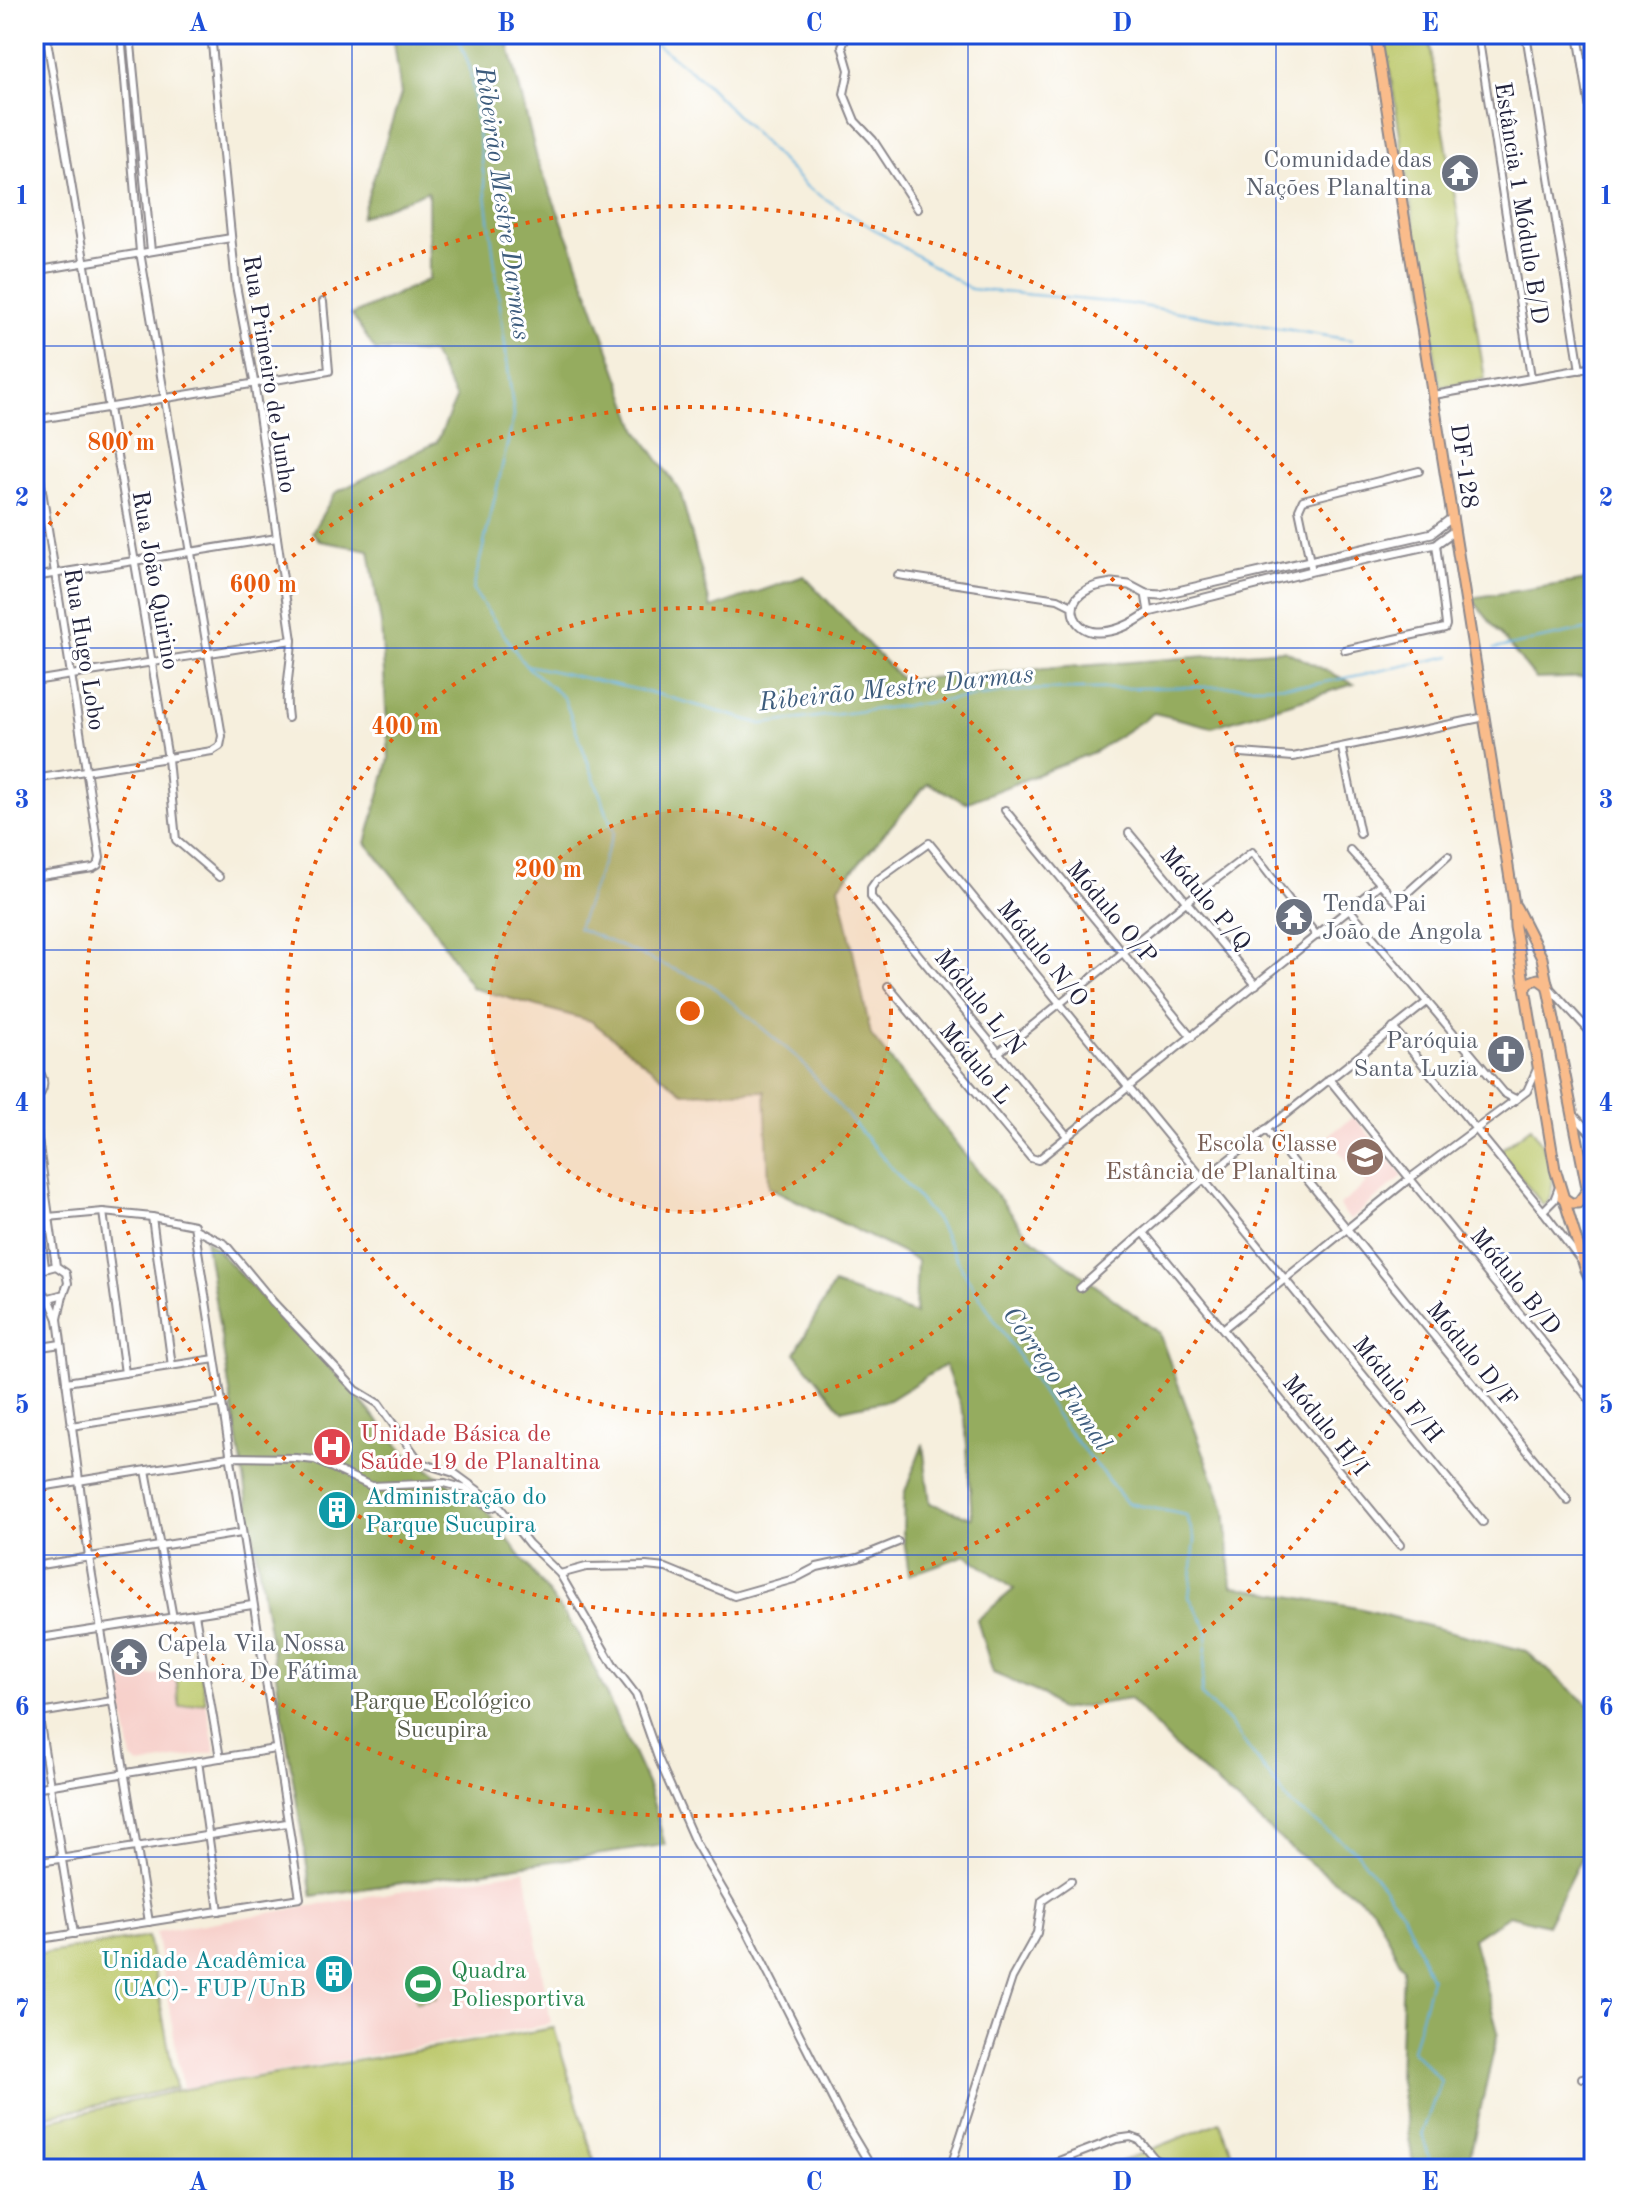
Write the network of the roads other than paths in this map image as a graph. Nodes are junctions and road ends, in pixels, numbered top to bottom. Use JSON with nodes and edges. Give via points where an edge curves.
{"nodes":[{"id":1,"x":46,"y":34,"type":"edge"},
{"id":2,"x":121,"y":34,"type":"edge"},
{"id":3,"x":130,"y":34,"type":"edge"},
{"id":4,"x":211,"y":34,"type":"edge"},
{"id":5,"x":848,"y":34,"type":"edge"},
{"id":6,"x":1375,"y":34,"type":"edge"},
{"id":7,"x":1478,"y":34,"type":"edge"},
{"id":8,"x":1526,"y":34,"type":"edge"},
{"id":9,"x":1578,"y":34,"type":"edge"},
{"id":10,"x":1594,"y":135,"type":"edge"},
{"id":11,"x":918,"y":209,"type":"dead end"},
{"id":12,"x":231,"y":238,"type":"junction"},
{"id":13,"x":151,"y":251,"type":"junction"},
{"id":14,"x":140,"y":252,"type":"junction"},
{"id":15,"x":84,"y":262,"type":"junction"},
{"id":16,"x":34,"y":271,"type":"edge"},
{"id":17,"x":323,"y":302,"type":"dead end"},
{"id":18,"x":1594,"y":367,"type":"edge"},
{"id":19,"x":1580,"y":370,"type":"junction"},
{"id":20,"x":1531,"y":377,"type":"junction"},
{"id":21,"x":254,"y":381,"type":"junction"},
{"id":22,"x":1434,"y":395,"type":"junction"},
{"id":23,"x":165,"y":398,"type":"junction"},
{"id":24,"x":109,"y":408,"type":"junction"},
{"id":25,"x":34,"y":420,"type":"edge"},
{"id":26,"x":34,"y":440,"type":"edge"},
{"id":27,"x":1419,"y":471,"type":"dead end"},
{"id":28,"x":1453,"y":517,"type":"junction"},
{"id":29,"x":1454,"y":531,"type":"junction"},
{"id":30,"x":277,"y":538,"type":"junction"},
{"id":31,"x":1400,"y":541,"type":"junction"},
{"id":32,"x":1436,"y":544,"type":"junction"},
{"id":33,"x":1403,"y":551,"type":"junction"},
{"id":34,"x":190,"y":552,"type":"junction"},
{"id":35,"x":135,"y":561,"type":"junction"},
{"id":36,"x":1311,"y":561,"type":"junction"},
{"id":37,"x":1312,"y":571,"type":"junction"},
{"id":38,"x":54,"y":573,"type":"junction"},
{"id":39,"x":898,"y":575,"type":"dead end"},
{"id":40,"x":34,"y":577,"type":"edge"},
{"id":41,"x":1237,"y":578,"type":"junction"},
{"id":42,"x":1239,"y":590,"type":"junction"},
{"id":43,"x":1146,"y":594,"type":"junction"},
{"id":44,"x":1072,"y":606,"type":"junction"},
{"id":45,"x":1149,"y":612,"type":"junction"},
{"id":46,"x":292,"y":640,"type":"junction"},
{"id":47,"x":1345,"y":650,"type":"dead end"},
{"id":48,"x":207,"y":654,"type":"junction"},
{"id":49,"x":152,"y":663,"type":"junction"},
{"id":50,"x":71,"y":675,"type":"junction"},
{"id":51,"x":34,"y":681,"type":"edge"},
{"id":52,"x":1485,"y":717,"type":"junction"},
{"id":53,"x":288,"y":718,"type":"dead end"},
{"id":54,"x":1342,"y":749,"type":"junction"},
{"id":55,"x":1241,"y":753,"type":"dead end"},
{"id":56,"x":168,"y":759,"type":"junction"},
{"id":57,"x":87,"y":771,"type":"junction"},
{"id":58,"x":34,"y":779,"type":"edge"},
{"id":59,"x":1005,"y":810,"type":"dead end"},
{"id":60,"x":1129,"y":833,"type":"dead end"},
{"id":61,"x":1360,"y":834,"type":"dead end"},
{"id":62,"x":1350,"y":850,"type":"dead end"},
{"id":63,"x":1448,"y":856,"type":"dead end"},
{"id":64,"x":34,"y":877,"type":"edge"},
{"id":65,"x":219,"y":877,"type":"dead end"},
{"id":66,"x":1380,"y":884,"type":"junction"},
{"id":67,"x":871,"y":888,"type":"joint"},
{"id":68,"x":1186,"y":902,"type":"junction"},
{"id":69,"x":1514,"y":904,"type":"junction"},
{"id":70,"x":1349,"y":909,"type":"junction"},
{"id":71,"x":1317,"y":936,"type":"junction"},
{"id":72,"x":1123,"y":953,"type":"junction"},
{"id":73,"x":1256,"y":985,"type":"junction"},
{"id":74,"x":888,"y":986,"type":"dead end"},
{"id":75,"x":1548,"y":986,"type":"junction"},
{"id":76,"x":1526,"y":988,"type":"junction"},
{"id":77,"x":1427,"y":1002,"type":"junction"},
{"id":78,"x":1061,"y":1003,"type":"junction"},
{"id":79,"x":1393,"y":1028,"type":"junction"},
{"id":80,"x":1594,"y":1036,"type":"edge"},
{"id":81,"x":1192,"y":1037,"type":"junction"},
{"id":82,"x":998,"y":1053,"type":"junction"},
{"id":83,"x":34,"y":1067,"type":"edge"},
{"id":84,"x":1538,"y":1067,"type":"junction"},
{"id":85,"x":1329,"y":1079,"type":"junction"},
{"id":86,"x":1129,"y":1088,"type":"junction"},
{"id":87,"x":1527,"y":1091,"type":"junction"},
{"id":88,"x":1515,"y":1099,"type":"junction"},
{"id":89,"x":35,"y":1100,"type":"edge"},
{"id":90,"x":1545,"y":1103,"type":"junction"},
{"id":91,"x":1572,"y":1113,"type":"junction"},
{"id":92,"x":1475,"y":1128,"type":"junction"},
{"id":93,"x":1266,"y":1129,"type":"junction"},
{"id":94,"x":1068,"y":1137,"type":"junction"},
{"id":95,"x":1594,"y":1137,"type":"edge"},
{"id":96,"x":34,"y":1178,"type":"edge"},
{"id":97,"x":1204,"y":1179,"type":"junction"},
{"id":98,"x":1409,"y":1179,"type":"junction"},
{"id":99,"x":1586,"y":1188,"type":"junction"},
{"id":100,"x":35,"y":1191,"type":"edge"},
{"id":101,"x":1561,"y":1192,"type":"junction"},
{"id":102,"x":1543,"y":1211,"type":"junction"},
{"id":103,"x":103,"y":1212,"type":"junction"},
{"id":104,"x":48,"y":1217,"type":"junction"},
{"id":105,"x":152,"y":1217,"type":"junction"},
{"id":106,"x":1594,"y":1223,"type":"edge"},
{"id":107,"x":195,"y":1227,"type":"junction"},
{"id":108,"x":1347,"y":1228,"type":"junction"},
{"id":109,"x":1144,"y":1233,"type":"junction"},
{"id":110,"x":34,"y":1248,"type":"edge"},
{"id":111,"x":44,"y":1254,"type":"junction"},
{"id":112,"x":1584,"y":1265,"type":"junction"},
{"id":113,"x":56,"y":1266,"type":"junction"},
{"id":114,"x":45,"y":1267,"type":"junction"},
{"id":115,"x":1284,"y":1279,"type":"junction"},
{"id":116,"x":35,"y":1280,"type":"edge"},
{"id":117,"x":1080,"y":1288,"type":"dead end"},
{"id":118,"x":1594,"y":1288,"type":"edge"},
{"id":119,"x":36,"y":1291,"type":"edge"},
{"id":120,"x":64,"y":1294,"type":"junction"},
{"id":121,"x":49,"y":1298,"type":"junction"},
{"id":122,"x":58,"y":1319,"type":"junction"},
{"id":123,"x":1224,"y":1328,"type":"junction"},
{"id":124,"x":61,"y":1344,"type":"junction"},
{"id":125,"x":34,"y":1348,"type":"edge"},
{"id":126,"x":215,"y":1359,"type":"junction"},
{"id":127,"x":172,"y":1366,"type":"junction"},
{"id":128,"x":125,"y":1373,"type":"junction"},
{"id":129,"x":66,"y":1382,"type":"junction"},
{"id":130,"x":221,"y":1403,"type":"junction"},
{"id":131,"x":1594,"y":1405,"type":"edge"},
{"id":132,"x":71,"y":1426,"type":"junction"},
{"id":133,"x":229,"y":1457,"type":"junction"},
{"id":134,"x":146,"y":1470,"type":"junction"},
{"id":135,"x":34,"y":1478,"type":"edge"},
{"id":136,"x":77,"y":1481,"type":"junction"},
{"id":137,"x":35,"y":1488,"type":"edge"},
{"id":138,"x":1568,"y":1501,"type":"dead end"},
{"id":139,"x":498,"y":1505,"type":"junction"},
{"id":140,"x":1483,"y":1522,"type":"dead end"},
{"id":141,"x":241,"y":1533,"type":"junction"},
{"id":142,"x":898,"y":1542,"type":"dead end"},
{"id":143,"x":1400,"y":1545,"type":"dead end"},
{"id":144,"x":160,"y":1546,"type":"junction"},
{"id":145,"x":89,"y":1557,"type":"junction"},
{"id":146,"x":34,"y":1566,"type":"edge"},
{"id":147,"x":560,"y":1574,"type":"junction"},
{"id":148,"x":252,"y":1605,"type":"junction"},
{"id":149,"x":195,"y":1614,"type":"junction"},
{"id":150,"x":173,"y":1618,"type":"junction"},
{"id":151,"x":100,"y":1629,"type":"junction"},
{"id":152,"x":34,"y":1639,"type":"edge"},
{"id":153,"x":34,"y":1687,"type":"edge"},
{"id":154,"x":112,"y":1701,"type":"junction"},
{"id":155,"x":36,"y":1714,"type":"edge"},
{"id":156,"x":275,"y":1749,"type":"junction"},
{"id":157,"x":220,"y":1758,"type":"junction"},
{"id":158,"x":198,"y":1761,"type":"junction"},
{"id":159,"x":124,"y":1773,"type":"junction"},
{"id":160,"x":50,"y":1785,"type":"junction"},
{"id":161,"x":34,"y":1788,"type":"edge"},
{"id":162,"x":287,"y":1823,"type":"junction"},
{"id":163,"x":208,"y":1835,"type":"junction"},
{"id":164,"x":136,"y":1847,"type":"junction"},
{"id":165,"x":62,"y":1859,"type":"junction"},
{"id":166,"x":34,"y":1863,"type":"edge"},
{"id":167,"x":1071,"y":1881,"type":"dead end"},
{"id":168,"x":219,"y":1911,"type":"junction"},
{"id":169,"x":149,"y":1922,"type":"junction"},
{"id":170,"x":74,"y":1934,"type":"junction"},
{"id":171,"x":34,"y":1940,"type":"edge"},
{"id":172,"x":1594,"y":2077,"type":"edge"},
{"id":173,"x":1582,"y":2078,"type":"dead end"},
{"id":174,"x":1168,"y":2166,"type":"dead end"},
{"id":175,"x":883,"y":2169,"type":"edge"},
{"id":176,"x":950,"y":2169,"type":"edge"},
{"id":177,"x":1038,"y":2169,"type":"edge"}],
"edges":[{"from":1,"to":15,"type":"street","name":"Rua João Quirino"},
{"from":2,"to":14,"type":"street"},
{"from":3,"to":13,"type":"street"},
{"from":4,"to":12,"type":"street","name":"Rua Primeiro de Junho"},
{"from":5,"to":11,"type":"street","via":[[842,46],[849,70],[845,98],[855,121]]},
{"from":6,"to":22,"type":"main road","name":"DF-128","number":"DF-128"},
{"from":7,"to":20,"type":"street","name":"Estância 1 Módulo B/D"},
{"from":8,"to":19,"type":"street"},
{"from":9,"to":10,"type":"street"},
{"from":12,"to":13,"type":"street"},
{"from":12,"to":21,"type":"street","name":"Rua Primeiro de Junho"},
{"from":13,"to":14,"type":"street"},
{"from":14,"to":15,"type":"street"},
{"from":14,"to":23,"type":"street"},
{"from":15,"to":16,"type":"street"},
{"from":15,"to":24,"type":"street","name":"Rua João Quirino"},
{"from":17,"to":21,"type":"street","via":[[329,371]]},
{"from":18,"to":19,"type":"street"},
{"from":19,"to":20,"type":"street"},
{"from":20,"to":22,"type":"street"},
{"from":21,"to":23,"type":"street"},
{"from":21,"to":30,"type":"street","name":"Rua Primeiro de Junho"},
{"from":22,"to":28,"type":"main road","name":"DF-128","number":"DF-128"},
{"from":23,"to":24,"type":"street"},
{"from":23,"to":34,"type":"street"},
{"from":24,"to":25,"type":"street"},
{"from":24,"to":35,"type":"street","name":"Rua João Quirino"},
{"from":26,"to":38,"type":"street","name":"Rua Hugo Lobo"},
{"from":27,"to":36,"type":"street","via":[[1303,500],[1299,509]]},
{"from":28,"to":29,"type":"main road","name":"DF-128","number":"DF-128"},
{"from":28,"to":31,"type":"street","via":[[1432,533]]},
{"from":29,"to":32,"type":"street"},
{"from":29,"to":52,"type":"main road","name":"DF-128","number":"DF-128"},
{"from":30,"to":34,"type":"street"},
{"from":30,"to":46,"type":"street","name":"Rua Primeiro de Junho"},
{"from":31,"to":33,"type":"street"},
{"from":31,"to":36,"type":"street"},
{"from":32,"to":33,"type":"street"},
{"from":32,"to":47,"type":"street","via":[[1445,628]]},
{"from":33,"to":37,"type":"street"},
{"from":34,"to":35,"type":"street"},
{"from":34,"to":48,"type":"street"},
{"from":35,"to":38,"type":"street"},
{"from":35,"to":49,"type":"street","name":"Rua João Quirino"},
{"from":36,"to":37,"type":"street"},
{"from":36,"to":41,"type":"street"},
{"from":37,"to":42,"type":"street"},
{"from":38,"to":40,"type":"street"},
{"from":38,"to":50,"type":"street","name":"Rua Hugo Lobo"},
{"from":39,"to":44,"type":"street","via":[[1058,599]]},
{"from":41,"to":42,"type":"street"},
{"from":41,"to":43,"type":"street"},
{"from":42,"to":45,"type":"street"},
{"from":43,"to":44,"type":"street","via":[[1112,583],[1079,594]]},
{"from":43,"to":45,"type":"street"},
{"from":44,"to":45,"type":"street","via":[[1080,625],[1096,632],[1130,624]]},
{"from":46,"to":48,"type":"street"},
{"from":46,"to":53,"type":"street","name":"Rua Primeiro de Junho"},
{"from":48,"to":49,"type":"street"},
{"from":48,"to":56,"type":"street","via":[[220,746]]},
{"from":49,"to":50,"type":"street"},
{"from":49,"to":56,"type":"street","name":"Rua João Quirino"},
{"from":50,"to":51,"type":"street"},
{"from":50,"to":57,"type":"street","name":"Rua Hugo Lobo"},
{"from":52,"to":54,"type":"street"},
{"from":52,"to":69,"type":"main road","name":"DF-128","number":"DF-128"},
{"from":54,"to":55,"type":"street","via":[[1293,757]]},
{"from":54,"to":61,"type":"street"},
{"from":56,"to":57,"type":"street"},
{"from":56,"to":65,"type":"street","name":"Rua João Quirino","via":[[176,840]]},
{"from":57,"to":58,"type":"street"},
{"from":57,"to":64,"type":"street","name":"Rua Hugo Lobo","via":[[98,865]]},
{"from":59,"to":72,"type":"street","name":"Módulo O/P"},
{"from":60,"to":68,"type":"street","name":"Módulo P/Q"},
{"from":62,"to":66,"type":"street"},
{"from":63,"to":66,"type":"street","via":[[1397,902]]},
{"from":66,"to":70,"type":"street"},
{"from":67,"to":78,"type":"street","name":"Módulo N/O","via":[[929,843]]},
{"from":67,"to":82,"type":"street","name":"Módulo L/N","via":[[871,897]]},
{"from":68,"to":71,"type":"street","via":[[1252,852]]},
{"from":68,"to":72,"type":"street"},
{"from":68,"to":73,"type":"street","name":"Módulo P/Q"},
{"from":69,"to":75,"type":"main road","name":"DF-128","number":"DF-128","via":[[1540,952]]},
{"from":69,"to":76,"type":"main road","name":"DF-128","number":"DF-128"},
{"from":70,"to":71,"type":"street"},
{"from":70,"to":77,"type":"street"},
{"from":71,"to":73,"type":"street"},
{"from":72,"to":78,"type":"street"},
{"from":72,"to":81,"type":"street","name":"Módulo O/P"},
{"from":73,"to":81,"type":"street"},
{"from":74,"to":94,"type":"street","name":"Módulo L","via":[[1031,1158],[1038,1160]]},
{"from":75,"to":76,"type":"main road","via":[[1538,979]]},
{"from":75,"to":80,"type":"street"},
{"from":75,"to":91,"type":"main road","name":"DF-128","number":"DF-128"},
{"from":76,"to":84,"type":"main road","name":"DF-128","number":"DF-128"},
{"from":77,"to":79,"type":"street"},
{"from":77,"to":88,"type":"street","via":[[1504,1093]]},
{"from":78,"to":82,"type":"street"},
{"from":78,"to":86,"type":"street","name":"Módulo N/O"},
{"from":79,"to":85,"type":"street"},
{"from":79,"to":92,"type":"street"},
{"from":81,"to":86,"type":"street"},
{"from":82,"to":94,"type":"street","name":"Módulo L/N"},
{"from":83,"to":89,"type":"street","via":[[44,1082]]},
{"from":84,"to":87,"type":"street"},
{"from":84,"to":90,"type":"main road","name":"DF-128","number":"DF-128"},
{"from":85,"to":93,"type":"street"},
{"from":85,"to":98,"type":"street","name":"Módulo B/D"},
{"from":86,"to":94,"type":"street"},
{"from":86,"to":97,"type":"street","name":"Módulo N/O"},
{"from":87,"to":88,"type":"street"},
{"from":87,"to":90,"type":"street"},
{"from":88,"to":92,"type":"street"},
{"from":89,"to":104,"type":"street"},
{"from":90,"to":101,"type":"main road","name":"DF-128","number":"DF-128"},
{"from":91,"to":95,"type":"street"},
{"from":91,"to":99,"type":"main road","name":"DF-128","number":"DF-128"},
{"from":92,"to":98,"type":"street"},
{"from":92,"to":102,"type":"street"},
{"from":93,"to":97,"type":"street"},
{"from":93,"to":108,"type":"street","name":"Módulo D/F"},
{"from":96,"to":100,"type":"street"},
{"from":97,"to":109,"type":"street"},
{"from":97,"to":115,"type":"street","name":"Módulo F/H"},
{"from":98,"to":108,"type":"street"},
{"from":98,"to":131,"type":"street","name":"Módulo B/D"},
{"from":99,"to":101,"type":"main road","via":[[1578,1203]]},
{"from":99,"to":106,"type":"main road","name":"DF-128","number":"DF-128"},
{"from":100,"to":111,"type":"street"},
{"from":101,"to":102,"type":"street"},
{"from":101,"to":112,"type":"main road","name":"DF-128","number":"DF-128"},
{"from":102,"to":112,"type":"street"},
{"from":103,"to":104,"type":"street"},
{"from":103,"to":105,"type":"street"},
{"from":103,"to":128,"type":"street"},
{"from":104,"to":113,"type":"street"},
{"from":105,"to":107,"type":"street"},
{"from":105,"to":127,"type":"street"},
{"from":107,"to":126,"type":"street"},
{"from":107,"to":139,"type":"street","via":[[225,1244],[356,1390],[379,1404],[417,1458],[454,1473]]},
{"from":108,"to":115,"type":"street"},
{"from":108,"to":138,"type":"street","name":"Módulo D/F"},
{"from":109,"to":117,"type":"street"},
{"from":109,"to":123,"type":"street","name":"Módulo H/I"},
{"from":110,"to":111,"type":"street"},
{"from":111,"to":114,"type":"street"},
{"from":112,"to":118,"type":"main road","name":"DF-128","number":"DF-128"},
{"from":113,"to":114,"type":"street"},
{"from":113,"to":120,"type":"street","via":[[68,1278]]},
{"from":114,"to":116,"type":"street"},
{"from":115,"to":123,"type":"street"},
{"from":115,"to":140,"type":"street","name":"Módulo F/H"},
{"from":116,"to":119,"type":"street"},
{"from":119,"to":121,"type":"street"},
{"from":120,"to":121,"type":"street"},
{"from":120,"to":122,"type":"street"},
{"from":121,"to":122,"type":"street"},
{"from":122,"to":124,"type":"street"},
{"from":123,"to":143,"type":"street","name":"Módulo H/I"},
{"from":124,"to":125,"type":"street"},
{"from":124,"to":129,"type":"street"},
{"from":126,"to":127,"type":"street"},
{"from":126,"to":130,"type":"street"},
{"from":127,"to":128,"type":"street"},
{"from":128,"to":129,"type":"street"},
{"from":129,"to":132,"type":"street"},
{"from":130,"to":132,"type":"street"},
{"from":130,"to":133,"type":"street"},
{"from":132,"to":136,"type":"street"},
{"from":133,"to":134,"type":"street"},
{"from":133,"to":139,"type":"street","via":[[315,1460],[371,1486],[445,1483],[466,1489],[491,1508]]},
{"from":133,"to":141,"type":"street"},
{"from":134,"to":136,"type":"street"},
{"from":134,"to":144,"type":"street"},
{"from":135,"to":137,"type":"street"},
{"from":136,"to":137,"type":"street"},
{"from":136,"to":145,"type":"street"},
{"from":139,"to":147,"type":"street"},
{"from":141,"to":144,"type":"street"},
{"from":141,"to":148,"type":"street"},
{"from":142,"to":147,"type":"street","via":[[734,1596],[666,1568],[586,1567]]},
{"from":144,"to":145,"type":"street"},
{"from":144,"to":150,"type":"street"},
{"from":145,"to":146,"type":"street"},
{"from":145,"to":151,"type":"street"},
{"from":147,"to":175,"type":"street","via":[[636,1695],[695,1842],[747,1931],[841,2116],[869,2163]]},
{"from":148,"to":149,"type":"street"},
{"from":148,"to":156,"type":"street"},
{"from":149,"to":150,"type":"street"},
{"from":149,"to":157,"type":"street"},
{"from":150,"to":151,"type":"street"},
{"from":151,"to":152,"type":"street"},
{"from":151,"to":154,"type":"street"},
{"from":153,"to":155,"type":"street"},
{"from":154,"to":155,"type":"street"},
{"from":154,"to":159,"type":"street"},
{"from":155,"to":160,"type":"street"},
{"from":156,"to":157,"type":"street"},
{"from":156,"to":162,"type":"street"},
{"from":157,"to":158,"type":"street"},
{"from":158,"to":159,"type":"street"},
{"from":158,"to":163,"type":"street"},
{"from":159,"to":160,"type":"street"},
{"from":159,"to":164,"type":"street"},
{"from":160,"to":161,"type":"street"},
{"from":160,"to":165,"type":"street"},
{"from":162,"to":163,"type":"street"},
{"from":162,"to":168,"type":"street","via":[[300,1898]]},
{"from":163,"to":164,"type":"street"},
{"from":163,"to":168,"type":"street"},
{"from":164,"to":165,"type":"street"},
{"from":164,"to":169,"type":"street"},
{"from":165,"to":166,"type":"street"},
{"from":165,"to":170,"type":"street"},
{"from":167,"to":176,"type":"street","via":[[1042,1901],[1037,1933],[1012,1978]]},
{"from":168,"to":169,"type":"street"},
{"from":169,"to":170,"type":"street"},
{"from":170,"to":171,"type":"street"},
{"from":172,"to":173,"type":"street"},
{"from":174,"to":177,"type":"street","via":[[1131,2137]]}]}
